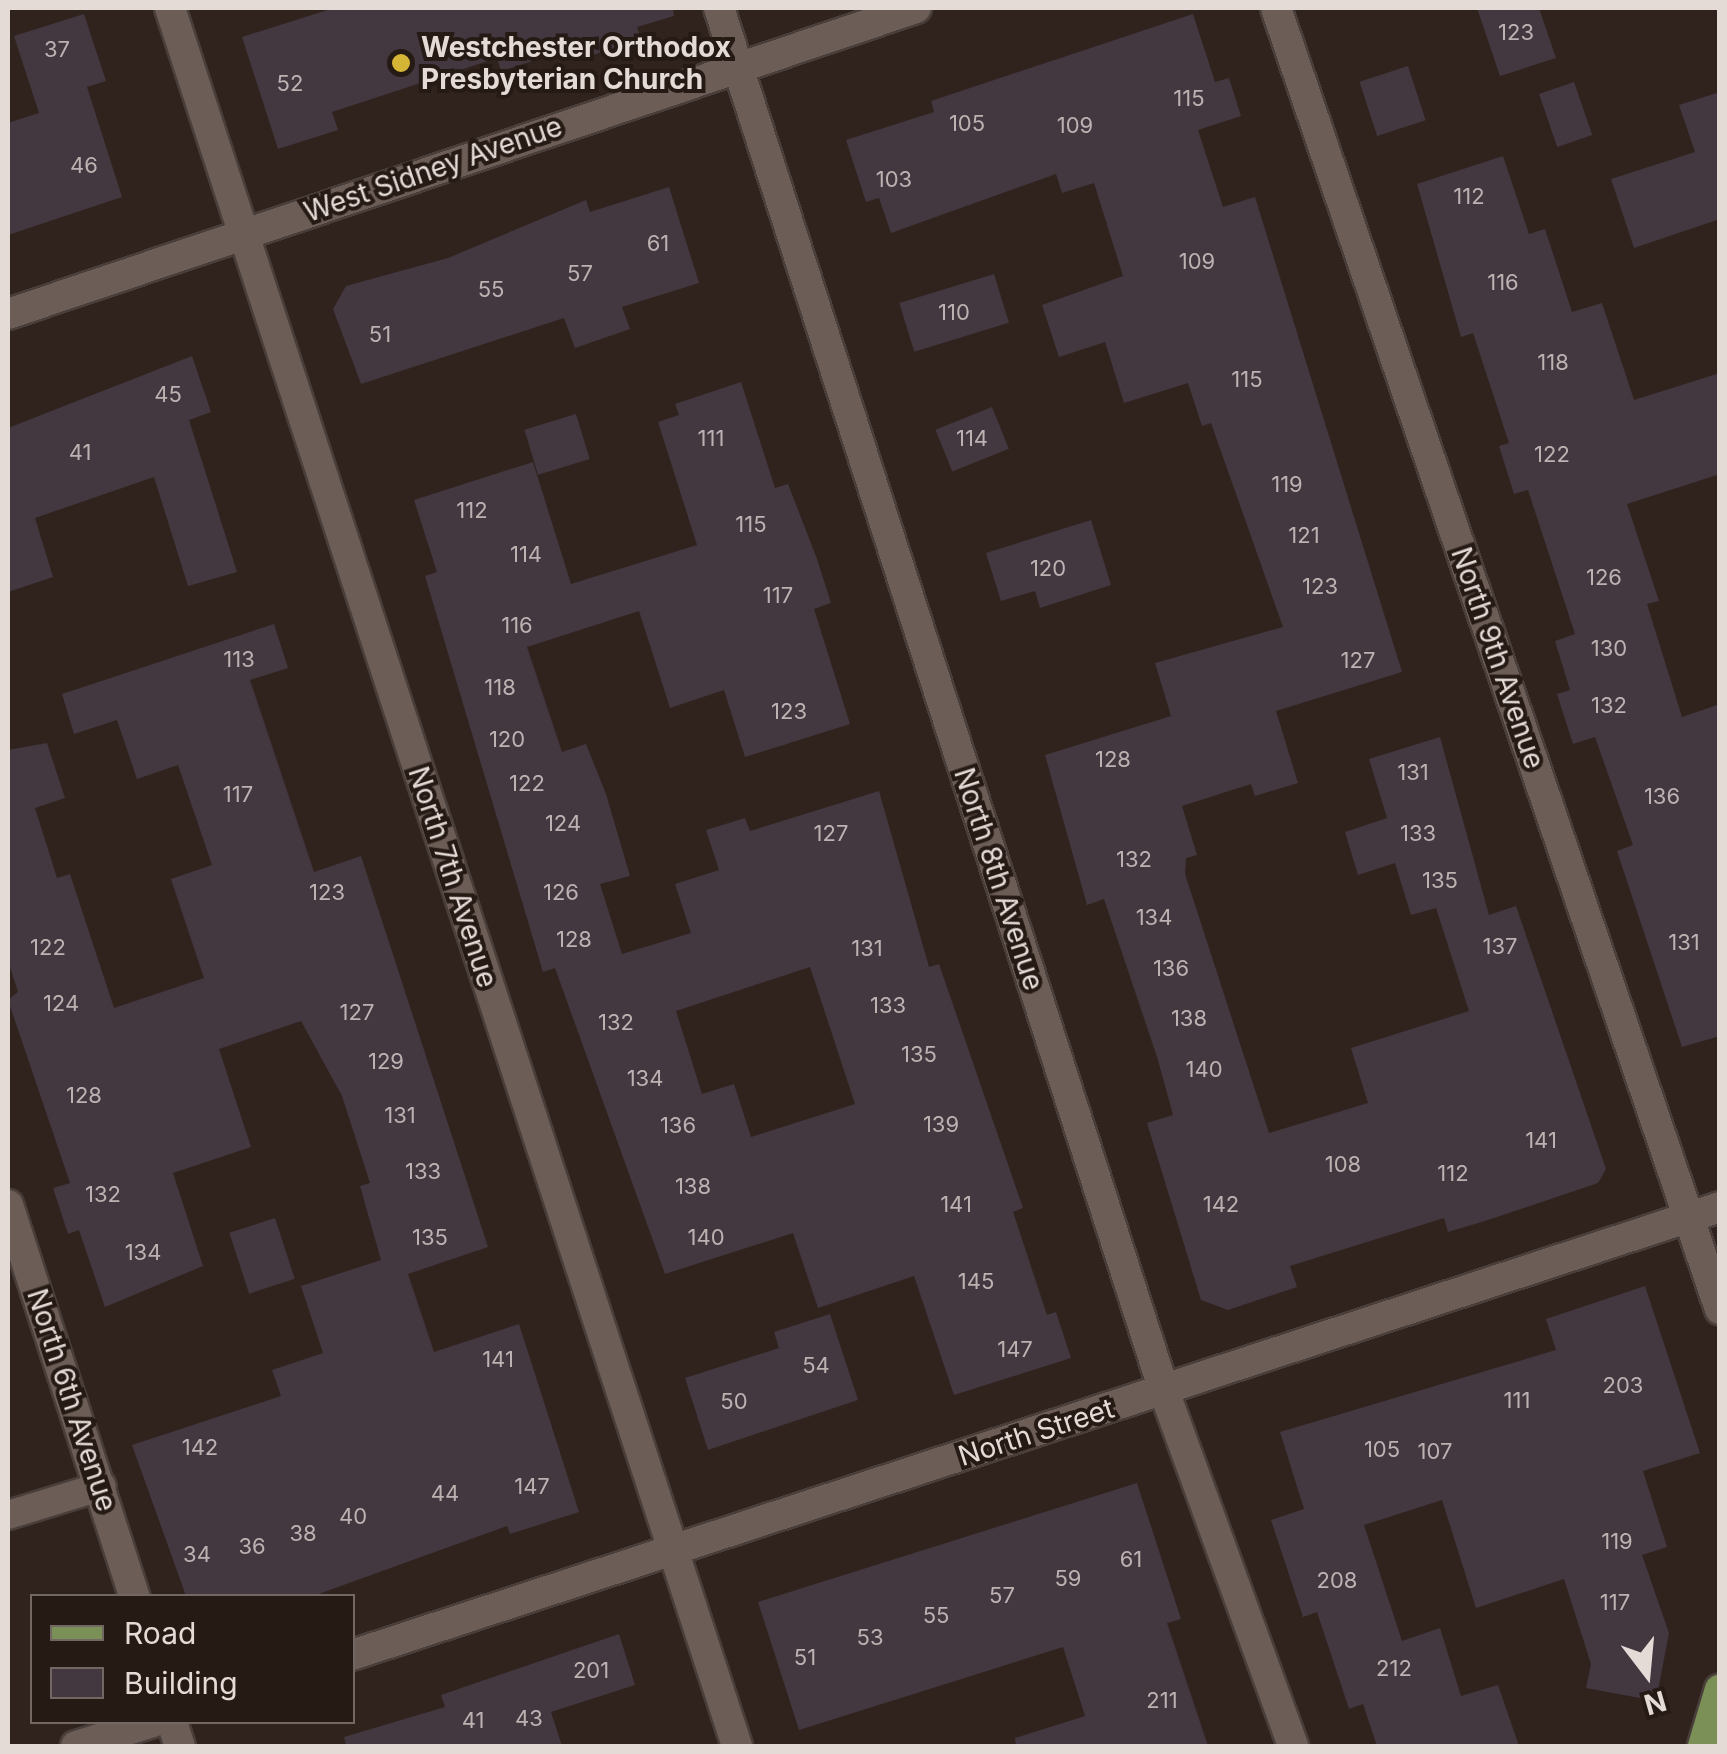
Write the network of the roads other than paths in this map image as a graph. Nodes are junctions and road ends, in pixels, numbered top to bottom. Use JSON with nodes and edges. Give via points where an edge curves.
{"nodes":[{"id":1,"x":170,"y":8,"type":"edge"},
{"id":2,"x":719,"y":8,"type":"edge"},
{"id":3,"x":916,"y":8,"type":"edge"},
{"id":4,"x":1276,"y":8,"type":"edge"},
{"id":5,"x":738,"y":66,"type":"junction"},
{"id":6,"x":244,"y":232,"type":"junction"},
{"id":7,"x":8,"y":314,"type":"edge"},
{"id":8,"x":8,"y":1205,"type":"edge"},
{"id":9,"x":1720,"y":1207,"type":"edge"},
{"id":10,"x":1689,"y":1218,"type":"junction"},
{"id":11,"x":1720,"y":1309,"type":"edge"},
{"id":12,"x":1164,"y":1391,"type":"junction"},
{"id":13,"x":102,"y":1486,"type":"junction"},
{"id":14,"x":8,"y":1515,"type":"edge"},
{"id":15,"x":670,"y":1550,"type":"junction"},
{"id":16,"x":133,"y":1594,"type":"edge"},
{"id":17,"x":355,"y":1654,"type":"edge"},
{"id":18,"x":1720,"y":1689,"type":"edge"},
{"id":19,"x":147,"y":1724,"type":"edge"},
{"id":20,"x":76,"y":1746,"type":"edge"},
{"id":21,"x":737,"y":1746,"type":"edge"},
{"id":22,"x":1292,"y":1746,"type":"edge"},
{"id":23,"x":1703,"y":1746,"type":"edge"}],
"edges":[{"from":1,"to":6,"type":"street","name":"North 7th Avenue"},
{"from":2,"to":5,"type":"street","name":"North 8th Avenue"},
{"from":3,"to":5,"type":"street","name":"West Sidney Avenue"},
{"from":4,"to":10,"type":"street","name":"North 9th Avenue"},
{"from":5,"to":6,"type":"street","name":"West Sidney Avenue"},
{"from":5,"to":12,"type":"street","name":"North 8th Avenue"},
{"from":6,"to":7,"type":"street","name":"West Sidney Avenue"},
{"from":6,"to":15,"type":"street","name":"North 7th Avenue"},
{"from":8,"to":13,"type":"street","name":"North 6th Avenue"},
{"from":9,"to":10,"type":"street","name":"North Street"},
{"from":10,"to":11,"type":"street","name":"North 9th Avenue"},
{"from":10,"to":12,"type":"street","name":"North Street"},
{"from":12,"to":15,"type":"street","name":"North Street"},
{"from":12,"to":22,"type":"street","name":"North 8th Avenue"},
{"from":13,"to":14,"type":"lane"},
{"from":13,"to":16,"type":"street","name":"North 6th Avenue"},
{"from":15,"to":17,"type":"street","name":"North Street"},
{"from":15,"to":21,"type":"street","name":"North 7th Avenue"},
{"from":18,"to":23,"type":"main road"},
{"from":19,"to":20,"type":"street"}]}
